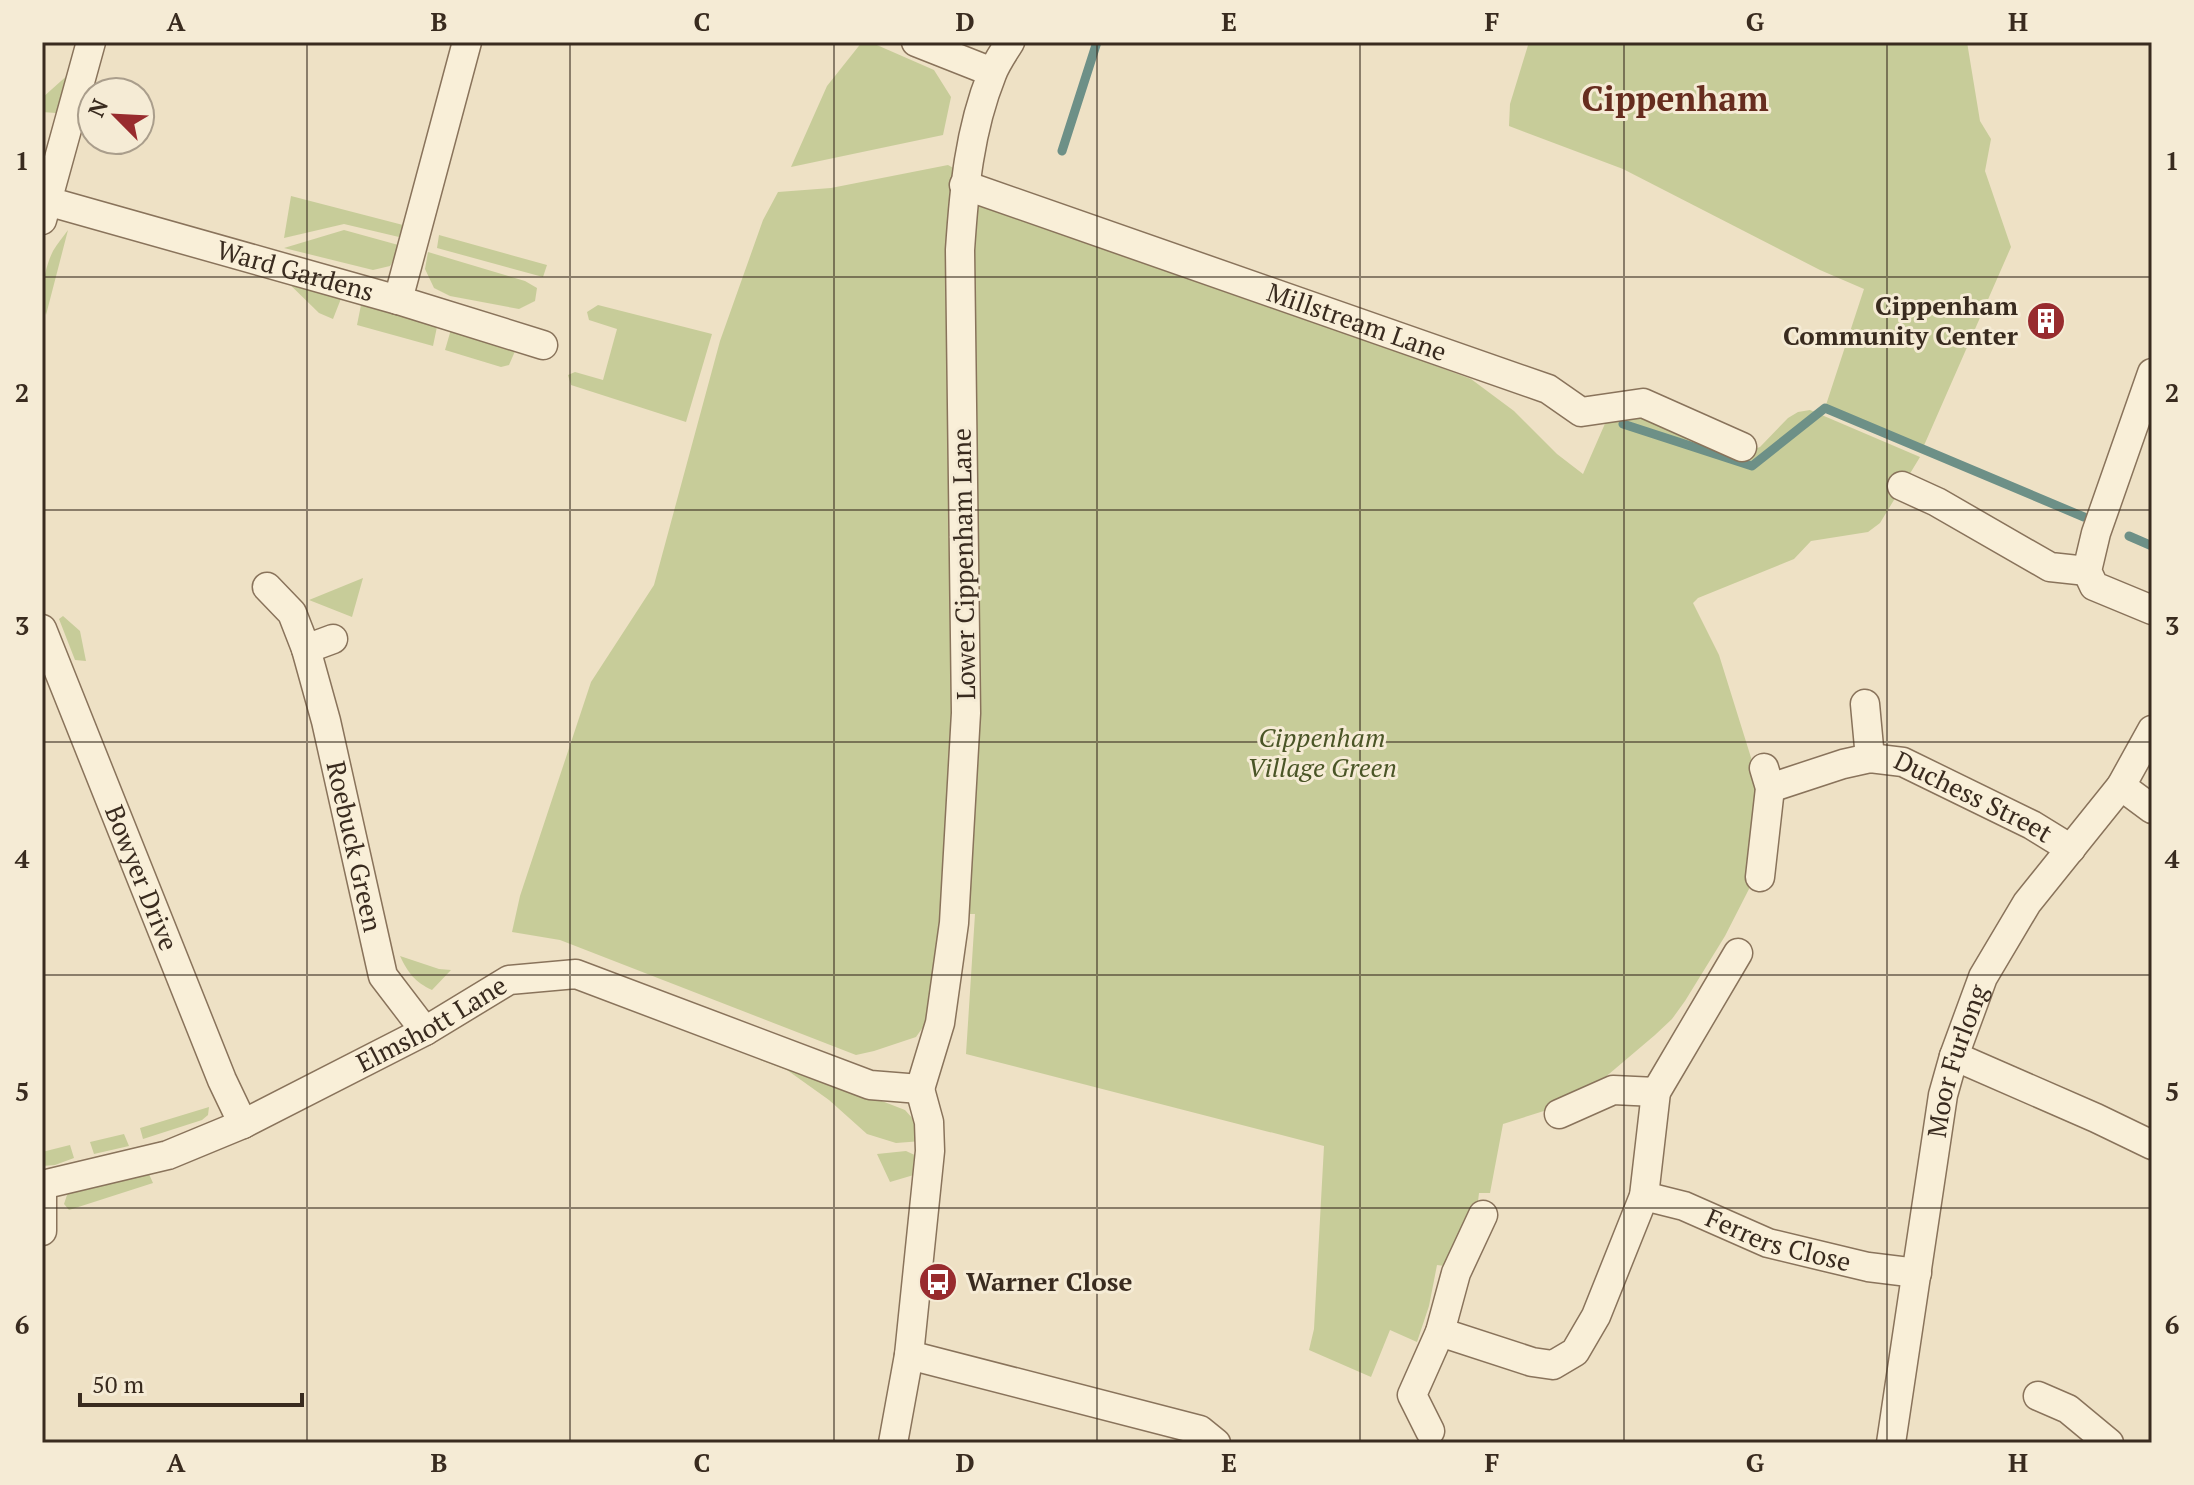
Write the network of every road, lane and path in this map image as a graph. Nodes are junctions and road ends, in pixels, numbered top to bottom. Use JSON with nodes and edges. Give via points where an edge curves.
{"nodes":[{"id":1,"x":91,"y":42,"type":"edge"},
{"id":2,"x":467,"y":42,"type":"edge"},
{"id":3,"x":916,"y":42,"type":"edge"},
{"id":4,"x":1010,"y":42,"type":"edge"},
{"id":5,"x":992,"y":72,"type":"junction"},
{"id":6,"x":964,"y":185,"type":"junction"},
{"id":7,"x":44,"y":211,"type":"edge"},
{"id":8,"x":398,"y":300,"type":"junction"},
{"id":9,"x":543,"y":345,"type":"dead end"},
{"id":10,"x":2152,"y":373,"type":"edge"},
{"id":11,"x":1742,"y":447,"type":"dead end"},
{"id":12,"x":1902,"y":486,"type":"dead end"},
{"id":13,"x":2087,"y":571,"type":"junction"},
{"id":14,"x":267,"y":587,"type":"dead end"},
{"id":15,"x":2152,"y":610,"type":"edge"},
{"id":16,"x":42,"y":629,"type":"edge"},
{"id":17,"x":333,"y":639,"type":"dead end"},
{"id":18,"x":306,"y":649,"type":"junction"},
{"id":19,"x":1865,"y":704,"type":"dead end"},
{"id":20,"x":2152,"y":730,"type":"edge"},
{"id":21,"x":1870,"y":758,"type":"junction"},
{"id":22,"x":2121,"y":786,"type":"junction"},
{"id":23,"x":2152,"y":809,"type":"edge"},
{"id":24,"x":2071,"y":849,"type":"junction"},
{"id":25,"x":1760,"y":877,"type":"dead end"},
{"id":26,"x":1738,"y":953,"type":"dead end"},
{"id":27,"x":425,"y":1031,"type":"junction"},
{"id":28,"x":1954,"y":1056,"type":"junction"},
{"id":29,"x":920,"y":1089,"type":"junction"},
{"id":30,"x":1656,"y":1092,"type":"junction"},
{"id":31,"x":1559,"y":1114,"type":"dead end"},
{"id":32,"x":243,"y":1124,"type":"junction"},
{"id":33,"x":2152,"y":1145,"type":"edge"},
{"id":34,"x":42,"y":1185,"type":"edge"},
{"id":35,"x":1644,"y":1196,"type":"junction"},
{"id":36,"x":1483,"y":1215,"type":"dead end"},
{"id":37,"x":42,"y":1231,"type":"edge"},
{"id":38,"x":1917,"y":1273,"type":"junction"},
{"id":39,"x":1440,"y":1332,"type":"junction"},
{"id":40,"x":909,"y":1355,"type":"junction"},
{"id":41,"x":2038,"y":1396,"type":"dead end"},
{"id":42,"x":1430,"y":1431,"type":"dead end"},
{"id":43,"x":893,"y":1443,"type":"edge"},
{"id":44,"x":1216,"y":1443,"type":"edge"},
{"id":45,"x":1891,"y":1443,"type":"edge"},
{"id":46,"x":2109,"y":1443,"type":"edge"}],
"edges":[{"from":1,"to":7,"type":"street"},
{"from":2,"to":8,"type":"street"},
{"from":3,"to":5,"type":"street"},
{"from":4,"to":5,"type":"street","name":"Lower Cippenham Lane"},
{"from":5,"to":6,"type":"street","name":"Lower Cippenham Lane"},
{"from":6,"to":11,"type":"street","name":"Millstream Lane","via":[[1548,389],[1581,412],[1643,403]]},
{"from":6,"to":29,"type":"street","name":"Lower Cippenham Lane","via":[[960,250],[966,713],[954,923],[940,1023]]},
{"from":7,"to":8,"type":"street","name":"Ward Gardens"},
{"from":8,"to":9,"type":"street","name":"Ward Gardens"},
{"from":10,"to":13,"type":"street"},
{"from":12,"to":13,"type":"street","via":[[2050,567]]},
{"from":13,"to":15,"type":"street","via":[[2094,586]]},
{"from":14,"to":18,"type":"street","name":"Roebuck Green","via":[[292,613]]},
{"from":16,"to":32,"type":"street","name":"Bowyer Drive"},
{"from":17,"to":18,"type":"street"},
{"from":18,"to":27,"type":"street","name":"Roebuck Green","via":[[383,976]]},
{"from":19,"to":21,"type":"street","name":"Duchess Street"},
{"from":20,"to":22,"type":"street","name":"Moor Furlong"},
{"from":21,"to":24,"type":"street","name":"Duchess Street","via":[[1903,762]]},
{"from":21,"to":25,"type":"street","name":"Duchess Street","via":[[1767,778]]},
{"from":22,"to":23,"type":"street"},
{"from":22,"to":24,"type":"street","name":"Moor Furlong"},
{"from":24,"to":28,"type":"street","name":"Moor Furlong","via":[[2027,903],[1983,977]]},
{"from":26,"to":30,"type":"street"},
{"from":27,"to":29,"type":"street","name":"Elmshott Lane","via":[[509,980],[576,974],[870,1085]]},
{"from":27,"to":32,"type":"street","name":"Elmshott Lane"},
{"from":28,"to":33,"type":"street"},
{"from":28,"to":38,"type":"street","name":"Moor Furlong","via":[[1943,1095]]},
{"from":29,"to":40,"type":"street","via":[[930,1151]]},
{"from":30,"to":31,"type":"street","via":[[1613,1090]]},
{"from":30,"to":35,"type":"street"},
{"from":32,"to":34,"type":"street","name":"Elmshott Lane","via":[[168,1155]]},
{"from":34,"to":37,"type":"street"},
{"from":35,"to":38,"type":"street","name":"Ferrers Close","via":[[1684,1206],[1768,1243]]},
{"from":35,"to":39,"type":"street","via":[[1596,1316],[1575,1352],[1553,1365],[1532,1362]]},
{"from":36,"to":39,"type":"street","via":[[1456,1273]]},
{"from":38,"to":45,"type":"street","name":"Moor Furlong"},
{"from":39,"to":42,"type":"street","via":[[1412,1395]]},
{"from":40,"to":43,"type":"street"},
{"from":40,"to":44,"type":"street","via":[[1200,1430]]},
{"from":41,"to":46,"type":"street","via":[[2068,1409]]}]}
